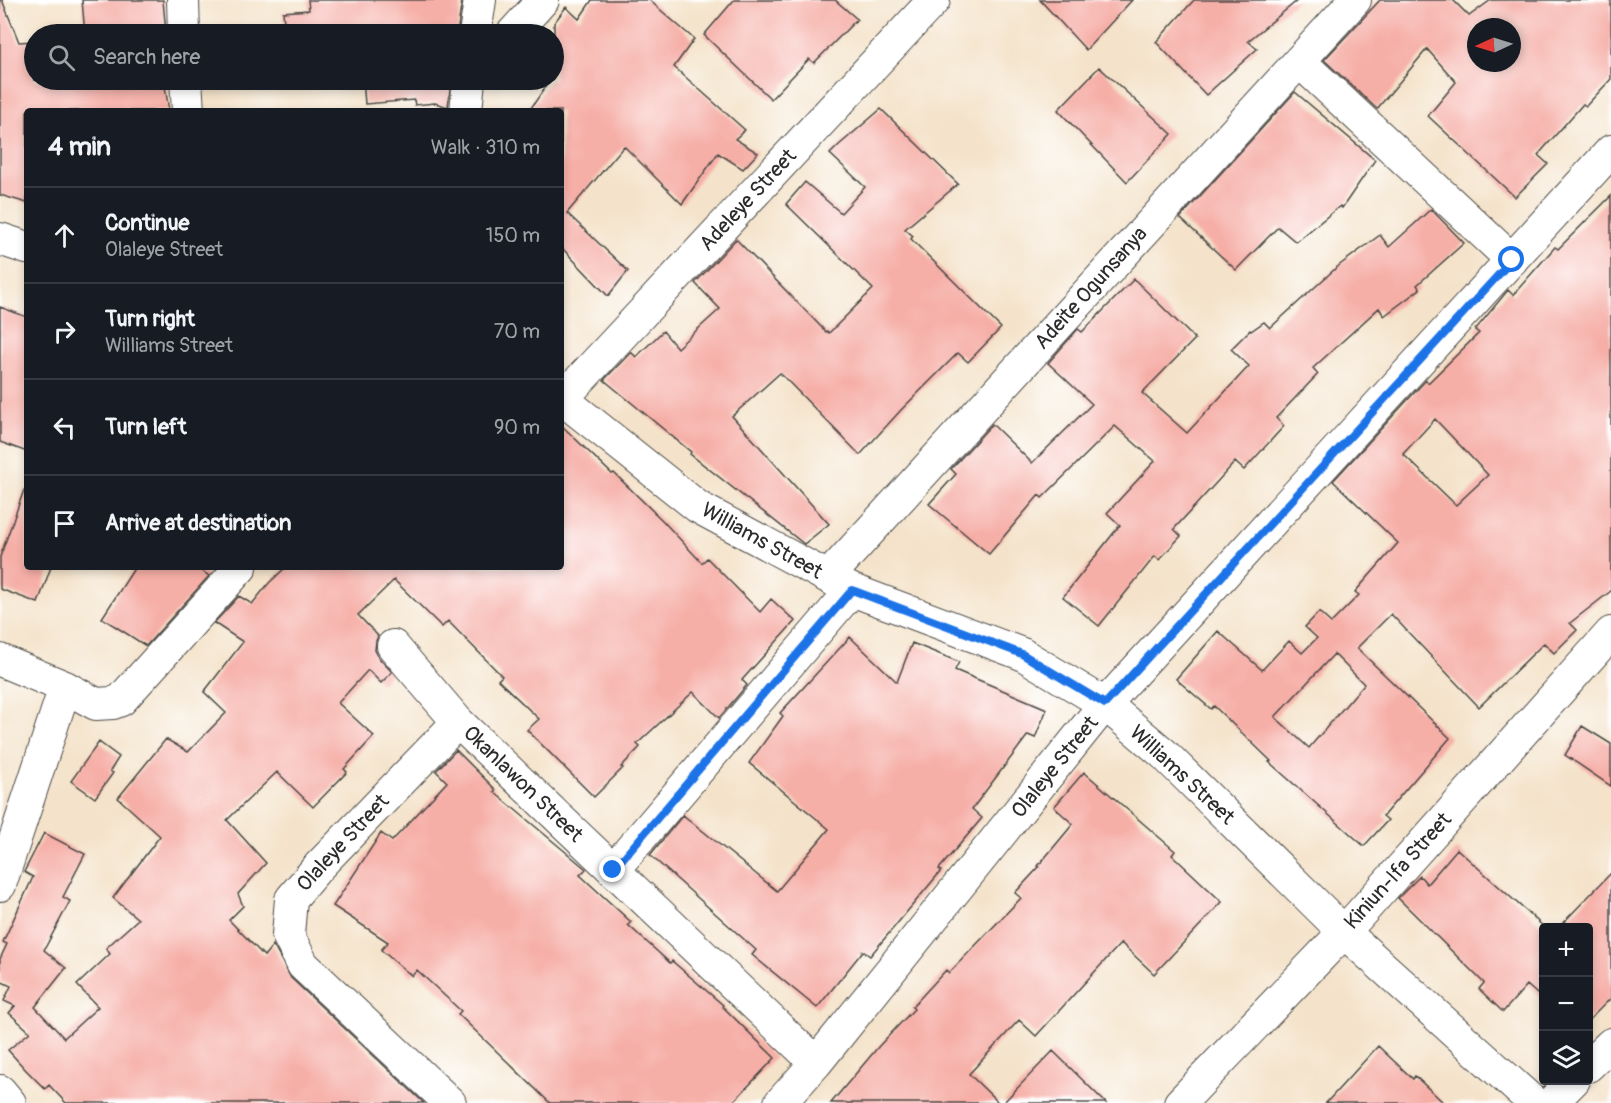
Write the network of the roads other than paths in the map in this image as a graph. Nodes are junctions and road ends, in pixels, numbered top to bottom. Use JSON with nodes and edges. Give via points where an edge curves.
{"nodes":[{"id":1,"x":183,"y":0,"type":"edge"},
{"id":2,"x":480,"y":0,"type":"edge"},
{"id":3,"x":543,"y":0,"type":"edge"},
{"id":4,"x":934,"y":0,"type":"edge"},
{"id":5,"x":1355,"y":0,"type":"edge"},
{"id":6,"x":184,"y":24,"type":"edge"},
{"id":7,"x":477,"y":24,"type":"edge"},
{"id":8,"x":521,"y":24,"type":"edge"},
{"id":9,"x":1299,"y":61,"type":"junction"},
{"id":10,"x":187,"y":90,"type":"edge"},
{"id":11,"x":188,"y":108,"type":"edge"},
{"id":12,"x":1611,"y":152,"type":"edge"},
{"id":13,"x":0,"y":239,"type":"edge"},
{"id":14,"x":24,"y":247,"type":"edge"},
{"id":15,"x":1512,"y":260,"type":"junction"},
{"id":16,"x":564,"y":397,"type":"edge"},
{"id":17,"x":564,"y":401,"type":"edge"},
{"id":18,"x":238,"y":570,"type":"edge"},
{"id":19,"x":840,"y":584,"type":"junction"},
{"id":20,"x":1611,"y":633,"type":"edge"},
{"id":21,"x":393,"y":646,"type":"dead end"},
{"id":22,"x":0,"y":660,"type":"edge"},
{"id":23,"x":65,"y":687,"type":"junction"},
{"id":24,"x":1105,"y":704,"type":"junction"},
{"id":25,"x":458,"y":722,"type":"junction"},
{"id":26,"x":613,"y":870,"type":"junction"},
{"id":27,"x":0,"y":885,"type":"edge"},
{"id":28,"x":1344,"y":932,"type":"junction"},
{"id":29,"x":1611,"y":1044,"type":"edge"},
{"id":30,"x":1593,"y":1061,"type":"edge"},
{"id":31,"x":816,"y":1064,"type":"junction"},
{"id":32,"x":1569,"y":1085,"type":"edge"},
{"id":33,"x":0,"y":1091,"type":"edge"},
{"id":34,"x":10,"y":1103,"type":"edge"},
{"id":35,"x":450,"y":1103,"type":"edge"},
{"id":36,"x":780,"y":1103,"type":"edge"},
{"id":37,"x":1180,"y":1103,"type":"edge"},
{"id":38,"x":1534,"y":1103,"type":"edge"},
{"id":39,"x":1551,"y":1103,"type":"edge"}],
"edges":[{"from":1,"to":6,"type":"street"},
{"from":2,"to":7,"type":"street"},
{"from":3,"to":8,"type":"street"},
{"from":4,"to":16,"type":"street","name":"Adeleye Street"},
{"from":5,"to":9,"type":"street","name":"Adeite Ogunsanya"},
{"from":9,"to":15,"type":"street"},
{"from":9,"to":19,"type":"street","name":"Adeite Ogunsanya"},
{"from":10,"to":11,"type":"street"},
{"from":12,"to":15,"type":"street","name":"Olaleye Street"},
{"from":13,"to":14,"type":"street"},
{"from":15,"to":24,"type":"street","name":"Olaleye Street"},
{"from":17,"to":19,"type":"street","name":"Williams Street","via":[[698,507]]},
{"from":18,"to":23,"type":"street","via":[[121,700],[96,704]]},
{"from":19,"to":24,"type":"street","name":"Williams Street","via":[[1022,654]]},
{"from":19,"to":26,"type":"street","name":"Adeite Ogunsanya"},
{"from":20,"to":28,"type":"street","name":"Kiniun-Ifa Street"},
{"from":21,"to":25,"type":"street","name":"Okanlawon Street"},
{"from":22,"to":23,"type":"street"},
{"from":23,"to":27,"type":"street"},
{"from":24,"to":28,"type":"street","name":"Williams Street","via":[[1164,754]]},
{"from":24,"to":31,"type":"street","name":"Olaleye Street"},
{"from":25,"to":26,"type":"street","name":"Okanlawon Street"},
{"from":25,"to":35,"type":"street","name":"Olaleye Street","via":[[291,900],[288,935],[303,965]]},
{"from":26,"to":31,"type":"street","name":"Okanlawon Street"},
{"from":28,"to":37,"type":"street","name":"Kiniun-Ifa Street"},
{"from":28,"to":38,"type":"street","name":"Williams Street"},
{"from":29,"to":30,"type":"street"},
{"from":31,"to":36,"type":"street","name":"Olaleye Street"},
{"from":32,"to":39,"type":"street"},
{"from":33,"to":34,"type":"street"}]}
